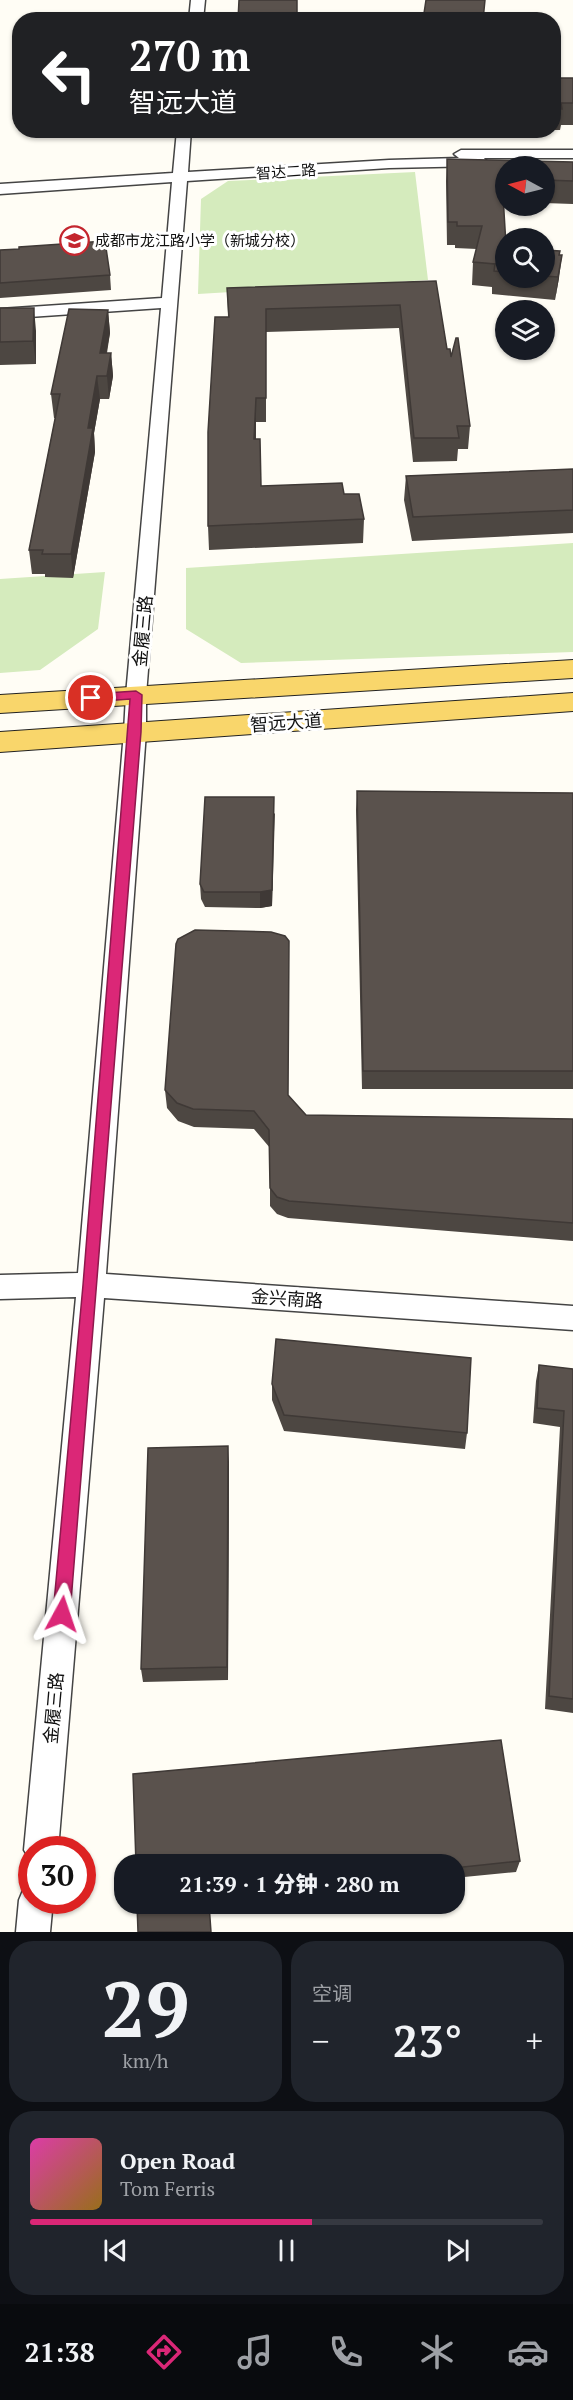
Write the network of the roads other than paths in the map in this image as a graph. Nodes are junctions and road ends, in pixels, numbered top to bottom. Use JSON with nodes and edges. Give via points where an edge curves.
{"nodes":[{"id":1,"x":183,"y":138,"type":"edge"},
{"id":2,"x":573,"y":154,"type":"edge"},
{"id":3,"x":573,"y":162,"type":"edge"},
{"id":4,"x":180,"y":172,"type":"junction"},
{"id":5,"x":0,"y":179,"type":"edge"},
{"id":6,"x":0,"y":189,"type":"edge"},
{"id":7,"x":169,"y":302,"type":"junction"},
{"id":8,"x":0,"y":314,"type":"edge"},
{"id":9,"x":573,"y":669,"type":"edge"},
{"id":10,"x":136,"y":695,"type":"junction"},
{"id":11,"x":573,"y":702,"type":"edge"},
{"id":12,"x":0,"y":704,"type":"edge"},
{"id":13,"x":135,"y":732,"type":"junction"},
{"id":14,"x":0,"y":742,"type":"edge"},
{"id":15,"x":91,"y":1285,"type":"junction"},
{"id":16,"x":0,"y":1287,"type":"edge"},
{"id":17,"x":573,"y":1318,"type":"edge"},
{"id":18,"x":41,"y":1836,"type":"edge"},
{"id":19,"x":35,"y":1914,"type":"edge"},
{"id":20,"x":33,"y":1932,"type":"edge"}],
"edges":[{"from":1,"to":4,"type":"street","name":"金履三路"},
{"from":2,"to":4,"type":"street","name":"智达二路","via":[[414,154]]},
{"from":3,"to":4,"type":"street","name":"智达二路"},
{"from":4,"to":5,"type":"street","name":"智达二路"},
{"from":4,"to":6,"type":"street","name":"智达二路"},
{"from":4,"to":7,"type":"street","name":"金履三路"},
{"from":7,"to":8,"type":"street"},
{"from":7,"to":10,"type":"street","name":"金履三路"},
{"from":9,"to":10,"type":"main road","name":"智远大道"},
{"from":10,"to":12,"type":"main road","name":"智远大道"},
{"from":10,"to":13,"type":"street","name":"金履三路"},
{"from":11,"to":13,"type":"main road","name":"智远大道"},
{"from":13,"to":14,"type":"main road","name":"智远大道"},
{"from":13,"to":15,"type":"street","name":"金履三路"},
{"from":15,"to":16,"type":"street","name":"金兴南路"},
{"from":15,"to":17,"type":"street","name":"金兴南路"},
{"from":15,"to":18,"type":"street","name":"金履三路"},
{"from":19,"to":20,"type":"street"}]}
